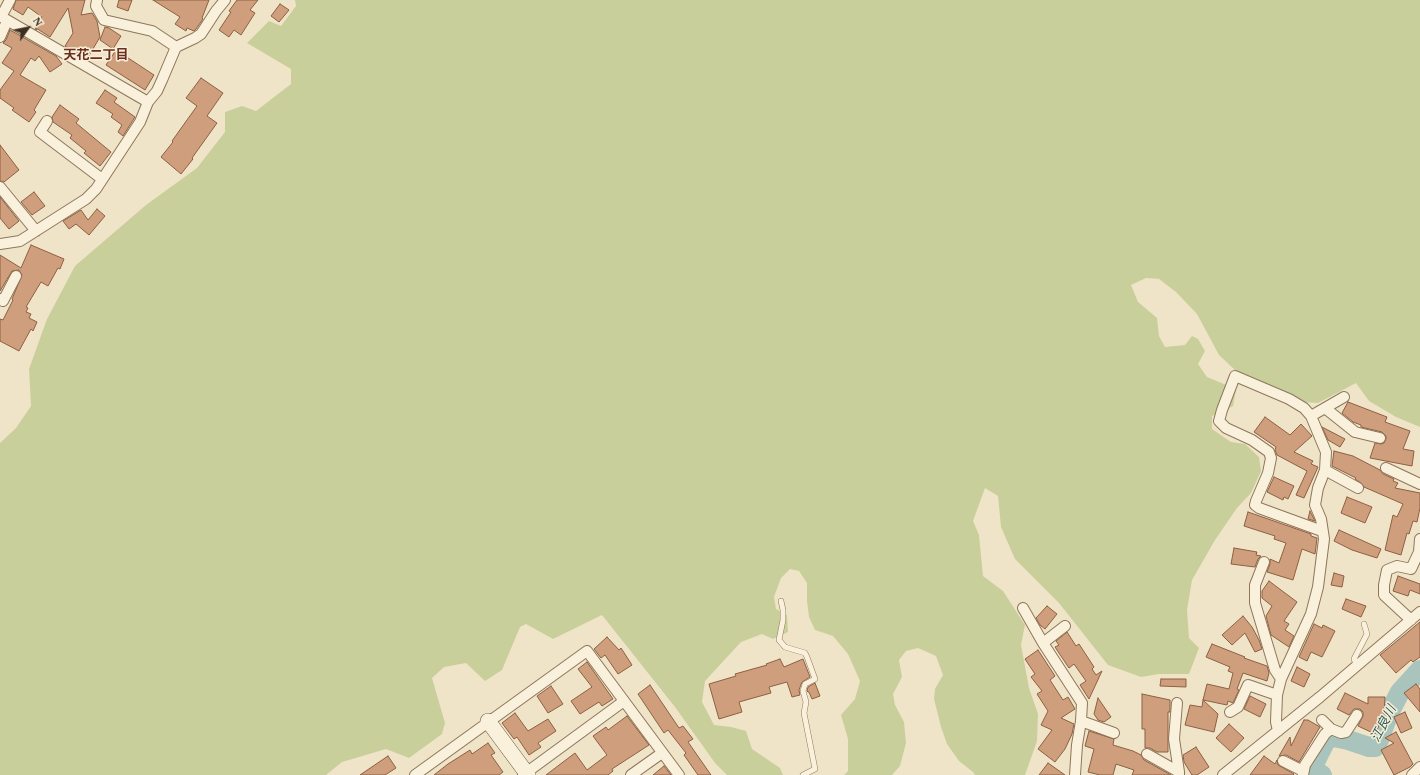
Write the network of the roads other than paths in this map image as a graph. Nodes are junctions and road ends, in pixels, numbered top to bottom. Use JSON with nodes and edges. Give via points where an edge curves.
{"nodes":[{"id":1,"x":10,"y":0,"type":"edge"},
{"id":2,"x":98,"y":0,"type":"edge"},
{"id":3,"x":225,"y":0,"type":"edge"},
{"id":4,"x":3,"y":18,"type":"edge"},
{"id":5,"x":0,"y":37,"type":"edge"},
{"id":6,"x":176,"y":47,"type":"junction"},
{"id":7,"x":148,"y":102,"type":"junction"},
{"id":8,"x":48,"y":121,"type":"dead end"},
{"id":9,"x":102,"y":179,"type":"junction"},
{"id":10,"x":0,"y":187,"type":"edge"},
{"id":11,"x":36,"y":231,"type":"junction"},
{"id":12,"x":0,"y":244,"type":"edge"},
{"id":13,"x":16,"y":276,"type":"dead end"},
{"id":14,"x":1,"y":302,"type":"edge"},
{"id":15,"x":1344,"y":397,"type":"dead end"},
{"id":16,"x":1325,"y":408,"type":"junction"},
{"id":17,"x":1311,"y":416,"type":"junction"},
{"id":18,"x":1380,"y":438,"type":"dead end"},
{"id":19,"x":1386,"y":468,"type":"dead end"},
{"id":20,"x":1325,"y":470,"type":"junction"},
{"id":21,"x":1420,"y":484,"type":"edge"},
{"id":22,"x":1358,"y":488,"type":"dead end"},
{"id":23,"x":1322,"y":531,"type":"junction"},
{"id":24,"x":1420,"y":539,"type":"edge"},
{"id":25,"x":1264,"y":562,"type":"dead end"},
{"id":26,"x":781,"y":600,"type":"dead end"},
{"id":27,"x":1023,"y":608,"type":"dead end"},
{"id":28,"x":1420,"y":612,"type":"edge"},
{"id":29,"x":1411,"y":620,"type":"junction"},
{"id":30,"x":1364,"y":624,"type":"dead end"},
{"id":31,"x":1065,"y":626,"type":"dead end"},
{"id":32,"x":1043,"y":643,"type":"junction"},
{"id":33,"x":1357,"y":666,"type":"junction"},
{"id":34,"x":1280,"y":679,"type":"junction"},
{"id":35,"x":1277,"y":695,"type":"junction"},
{"id":36,"x":624,"y":701,"type":"junction"},
{"id":37,"x":1177,"y":703,"type":"dead end"},
{"id":38,"x":1230,"y":712,"type":"dead end"},
{"id":39,"x":1357,"y":715,"type":"dead end"},
{"id":40,"x":1322,"y":720,"type":"dead end"},
{"id":41,"x":488,"y":721,"type":"junction"},
{"id":42,"x":1081,"y":721,"type":"junction"},
{"id":43,"x":1331,"y":729,"type":"junction"},
{"id":44,"x":1278,"y":731,"type":"junction"},
{"id":45,"x":1114,"y":733,"type":"dead end"},
{"id":46,"x":662,"y":753,"type":"junction"},
{"id":47,"x":1147,"y":754,"type":"dead end"},
{"id":48,"x":1283,"y":761,"type":"dead end"},
{"id":49,"x":1420,"y":767,"type":"edge"},
{"id":50,"x":1303,"y":773,"type":"edge"},
{"id":51,"x":526,"y":774,"type":"edge"},
{"id":52,"x":1179,"y":774,"type":"edge"},
{"id":53,"x":415,"y":775,"type":"edge"},
{"id":54,"x":632,"y":775,"type":"edge"},
{"id":55,"x":679,"y":775,"type":"edge"},
{"id":56,"x":803,"y":775,"type":"edge"},
{"id":57,"x":1074,"y":775,"type":"edge"},
{"id":58,"x":1223,"y":775,"type":"edge"},
{"id":59,"x":1412,"y":775,"type":"edge"}],
"edges":[{"from":1,"to":4,"type":"street"},
{"from":2,"to":6,"type":"street","via":[[96,6],[104,20],[152,31]]},
{"from":3,"to":6,"type":"street","via":[[201,34]]},
{"from":4,"to":5,"type":"street"},
{"from":4,"to":7,"type":"street"},
{"from":6,"to":7,"type":"street","via":[[157,91]]},
{"from":7,"to":9,"type":"street","via":[[140,122]]},
{"from":8,"to":9,"type":"street","via":[[40,132]]},
{"from":9,"to":11,"type":"street","via":[[86,199]]},
{"from":10,"to":11,"type":"street"},
{"from":11,"to":12,"type":"street","via":[[20,241]]},
{"from":13,"to":14,"type":"street"},
{"from":15,"to":16,"type":"street"},
{"from":16,"to":17,"type":"street"},
{"from":16,"to":18,"type":"street","via":[[1355,432]]},
{"from":17,"to":20,"type":"street","via":[[1326,452]]},
{"from":17,"to":23,"type":"street","via":[[1290,399],[1235,376],[1219,421],[1226,428],[1252,440],[1269,452],[1271,458],[1268,473],[1255,505]]},
{"from":19,"to":21,"type":"street","via":[[1412,476]]},
{"from":20,"to":22,"type":"street"},
{"from":20,"to":23,"type":"street","via":[[1315,505],[1321,519]]},
{"from":23,"to":34,"type":"street","via":[[1324,539],[1318,587],[1311,614]]},
{"from":24,"to":29,"type":"street","via":[[1411,570],[1397,566],[1387,570],[1384,586],[1384,596]]},
{"from":25,"to":34,"type":"street","via":[[1255,585],[1255,603]]},
{"from":26,"to":56,"type":"lane","via":[[783,620],[779,640],[785,647],[805,653],[815,680],[805,684],[803,692],[806,702],[804,713],[815,769]]},
{"from":27,"to":32,"type":"street"},
{"from":28,"to":29,"type":"street"},
{"from":29,"to":33,"type":"street"},
{"from":30,"to":33,"type":"lane","via":[[1367,634],[1354,659]]},
{"from":31,"to":32,"type":"street"},
{"from":32,"to":42,"type":"street","via":[[1082,703]]},
{"from":33,"to":44,"type":"street"},
{"from":34,"to":35,"type":"street"},
{"from":35,"to":38,"type":"street","via":[[1248,685],[1238,707]]},
{"from":35,"to":44,"type":"street"},
{"from":36,"to":41,"type":"street","via":[[586,651]]},
{"from":36,"to":46,"type":"street"},
{"from":36,"to":51,"type":"street"},
{"from":37,"to":52,"type":"street","via":[[1174,739]]},
{"from":39,"to":43,"type":"street","via":[[1346,732]]},
{"from":40,"to":43,"type":"street"},
{"from":41,"to":51,"type":"street"},
{"from":41,"to":53,"type":"street"},
{"from":42,"to":45,"type":"street"},
{"from":42,"to":57,"type":"street"},
{"from":43,"to":50,"type":"street","via":[[1305,765]]},
{"from":44,"to":58,"type":"street"},
{"from":46,"to":54,"type":"street"},
{"from":46,"to":55,"type":"street"},
{"from":47,"to":52,"type":"street"},
{"from":48,"to":50,"type":"street"},
{"from":49,"to":59,"type":"street"}]}
